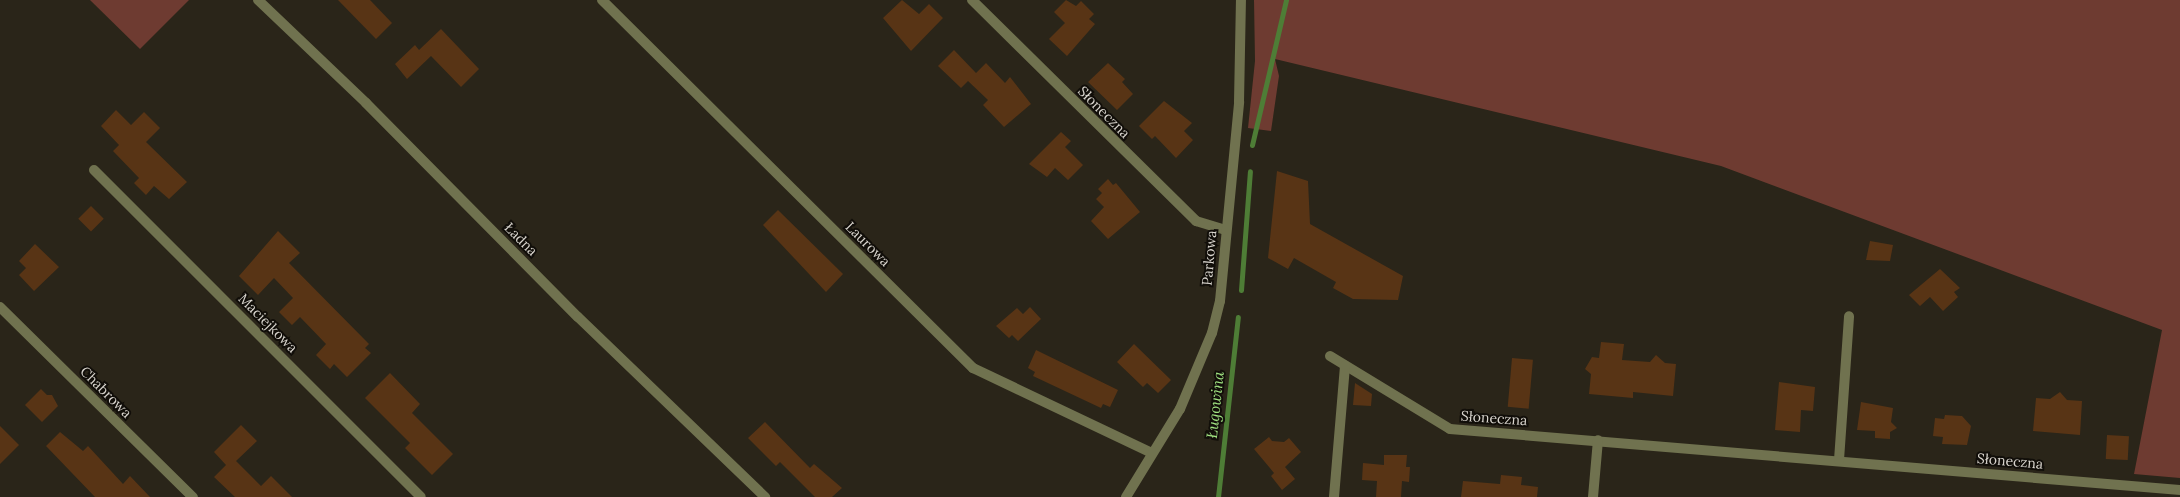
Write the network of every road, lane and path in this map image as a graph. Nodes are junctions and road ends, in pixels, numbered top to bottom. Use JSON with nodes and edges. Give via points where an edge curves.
{"nodes":[{"id":1,"x":258,"y":0,"type":"edge"},
{"id":2,"x":602,"y":0,"type":"edge"},
{"id":3,"x":972,"y":0,"type":"edge"},
{"id":4,"x":1241,"y":0,"type":"edge"},
{"id":5,"x":94,"y":170,"type":"dead end"},
{"id":6,"x":1226,"y":230,"type":"junction"},
{"id":7,"x":0,"y":307,"type":"edge"},
{"id":8,"x":1849,"y":316,"type":"dead end"},
{"id":9,"x":1330,"y":356,"type":"dead end"},
{"id":10,"x":1345,"y":365,"type":"junction"},
{"id":11,"x":1598,"y":440,"type":"junction"},
{"id":12,"x":1152,"y":453,"type":"junction"},
{"id":13,"x":1838,"y":460,"type":"junction"},
{"id":14,"x":2180,"y":490,"type":"edge"},
{"id":15,"x":193,"y":497,"type":"edge"},
{"id":16,"x":421,"y":497,"type":"edge"},
{"id":17,"x":765,"y":497,"type":"edge"},
{"id":18,"x":1126,"y":497,"type":"edge"},
{"id":19,"x":1334,"y":497,"type":"edge"},
{"id":20,"x":1593,"y":497,"type":"edge"}],
"edges":[{"from":1,"to":17,"type":"street","name":"Ładna"},
{"from":2,"to":12,"type":"street","name":"Laurowa","via":[[973,368]]},
{"from":3,"to":6,"type":"street","name":"Słoneczna","via":[[1196,221]]},
{"from":4,"to":6,"type":"street","name":"Parkowa","via":[[1239,102]]},
{"from":5,"to":16,"type":"street","name":"Maciejkowa"},
{"from":6,"to":12,"type":"street","name":"Parkowa","via":[[1220,301],[1212,333],[1184,400]]},
{"from":7,"to":15,"type":"street","name":"Chabrowa"},
{"from":8,"to":13,"type":"street"},
{"from":9,"to":10,"type":"street","name":"Słoneczna"},
{"from":10,"to":11,"type":"street","name":"Słoneczna","via":[[1450,429]]},
{"from":10,"to":19,"type":"street"},
{"from":11,"to":13,"type":"street","name":"Słoneczna"},
{"from":11,"to":20,"type":"street"},
{"from":12,"to":18,"type":"street","name":"Parkowa"},
{"from":13,"to":14,"type":"street","name":"Słoneczna"}]}
